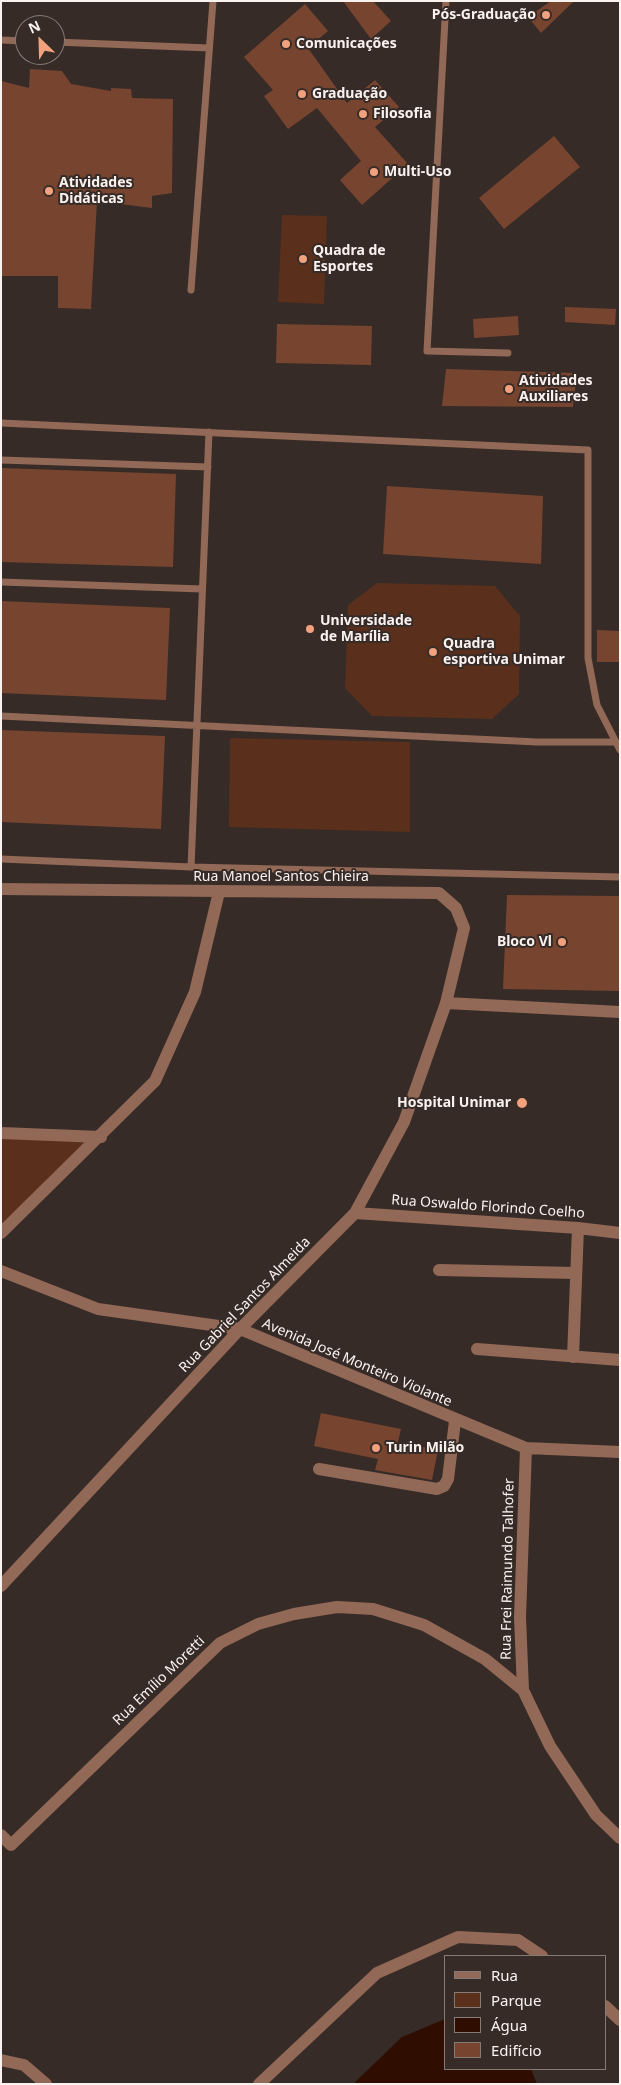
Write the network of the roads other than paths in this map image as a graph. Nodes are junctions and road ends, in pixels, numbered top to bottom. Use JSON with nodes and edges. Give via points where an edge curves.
{"nodes":[{"id":1,"x":213,"y":1,"type":"edge"},
{"id":2,"x":446,"y":1,"type":"edge"},
{"id":3,"x":1,"y":40,"type":"edge"},
{"id":4,"x":15,"y":41,"type":"edge"},
{"id":5,"x":65,"y":42,"type":"edge"},
{"id":6,"x":209,"y":48,"type":"junction"},
{"id":7,"x":190,"y":290,"type":"dead end"},
{"id":8,"x":508,"y":353,"type":"dead end"},
{"id":9,"x":1,"y":423,"type":"edge"},
{"id":10,"x":209,"y":432,"type":"junction"},
{"id":11,"x":1,"y":460,"type":"edge"},
{"id":12,"x":208,"y":468,"type":"junction"},
{"id":13,"x":1,"y":582,"type":"edge"},
{"id":14,"x":202,"y":589,"type":"junction"},
{"id":15,"x":1,"y":716,"type":"edge"},
{"id":16,"x":197,"y":724,"type":"junction"},
{"id":17,"x":615,"y":742,"type":"junction"},
{"id":18,"x":620,"y":750,"type":"edge"},
{"id":19,"x":1,"y":859,"type":"edge"},
{"id":20,"x":191,"y":867,"type":"junction"},
{"id":21,"x":620,"y":877,"type":"edge"},
{"id":22,"x":1,"y":889,"type":"edge"},
{"id":23,"x":219,"y":892,"type":"junction"},
{"id":24,"x":446,"y":1003,"type":"junction"},
{"id":25,"x":620,"y":1012,"type":"edge"},
{"id":26,"x":1,"y":1133,"type":"edge"},
{"id":27,"x":100,"y":1137,"type":"junction"},
{"id":28,"x":355,"y":1213,"type":"junction"},
{"id":29,"x":578,"y":1228,"type":"junction"},
{"id":30,"x":1,"y":1233,"type":"edge"},
{"id":31,"x":620,"y":1233,"type":"edge"},
{"id":32,"x":439,"y":1270,"type":"dead end"},
{"id":33,"x":1,"y":1271,"type":"edge"},
{"id":34,"x":575,"y":1273,"type":"junction"},
{"id":35,"x":240,"y":1329,"type":"junction"},
{"id":36,"x":477,"y":1349,"type":"dead end"},
{"id":37,"x":573,"y":1358,"type":"junction"},
{"id":38,"x":620,"y":1360,"type":"edge"},
{"id":39,"x":455,"y":1420,"type":"junction"},
{"id":40,"x":526,"y":1448,"type":"junction"},
{"id":41,"x":616,"y":1452,"type":"edge"},
{"id":42,"x":620,"y":1464,"type":"edge"},
{"id":43,"x":319,"y":1469,"type":"dead end"},
{"id":44,"x":1,"y":1586,"type":"edge"},
{"id":45,"x":522,"y":1690,"type":"junction"},
{"id":46,"x":1,"y":1835,"type":"edge"},
{"id":47,"x":620,"y":1838,"type":"edge"},
{"id":48,"x":540,"y":1955,"type":"edge"},
{"id":49,"x":606,"y":2007,"type":"edge"},
{"id":50,"x":620,"y":2020,"type":"edge"},
{"id":51,"x":1,"y":2060,"type":"edge"},
{"id":52,"x":46,"y":2084,"type":"edge"},
{"id":53,"x":259,"y":2084,"type":"edge"}],
"edges":[{"from":1,"to":6,"type":"lane"},
{"from":2,"to":8,"type":"lane","via":[[427,351]]},
{"from":3,"to":4,"type":"lane"},
{"from":5,"to":6,"type":"lane"},
{"from":6,"to":7,"type":"lane"},
{"from":9,"to":10,"type":"lane"},
{"from":10,"to":12,"type":"lane"},
{"from":10,"to":17,"type":"lane","via":[[588,450],[588,658],[597,705]]},
{"from":11,"to":12,"type":"lane"},
{"from":12,"to":14,"type":"lane"},
{"from":13,"to":14,"type":"lane"},
{"from":14,"to":16,"type":"lane"},
{"from":15,"to":16,"type":"lane"},
{"from":16,"to":17,"type":"lane","via":[[476,739]]},
{"from":16,"to":20,"type":"lane"},
{"from":17,"to":18,"type":"lane"},
{"from":19,"to":20,"type":"lane"},
{"from":20,"to":21,"type":"lane"},
{"from":22,"to":23,"type":"street","name":"Rua Manoel Santos Chieira"},
{"from":23,"to":24,"type":"street","name":"Rua Manoel Santos Chieira","via":[[439,893],[456,908],[464,928]]},
{"from":23,"to":27,"type":"street","via":[[195,992],[155,1081]]},
{"from":24,"to":25,"type":"street"},
{"from":24,"to":28,"type":"street","name":"Rua Gabriel Santos Almeida","via":[[404,1122]]},
{"from":26,"to":27,"type":"street"},
{"from":27,"to":30,"type":"street"},
{"from":28,"to":29,"type":"street","name":"Rua Oswaldo Florindo Coelho"},
{"from":28,"to":35,"type":"street","name":"Rua Gabriel Santos Almeida"},
{"from":29,"to":31,"type":"street","name":"Rua Oswaldo Florindo Coelho"},
{"from":29,"to":34,"type":"street"},
{"from":32,"to":34,"type":"street"},
{"from":33,"to":35,"type":"street","name":"Avenida José Monteiro Violante","via":[[98,1309]]},
{"from":34,"to":37,"type":"street"},
{"from":35,"to":39,"type":"street","name":"Avenida José Monteiro Violante"},
{"from":35,"to":44,"type":"street","name":"Rua Gabriel Santos Almeida"},
{"from":36,"to":37,"type":"street"},
{"from":37,"to":38,"type":"street"},
{"from":39,"to":40,"type":"street","name":"Avenida José Monteiro Violante"},
{"from":39,"to":43,"type":"street","via":[[448,1479],[444,1486],[438,1488]]},
{"from":40,"to":41,"type":"street","name":"Avenida José Monteiro Violante"},
{"from":40,"to":45,"type":"street","name":"Rua Frei Raimundo Talhofer","via":[[520,1617]]},
{"from":41,"to":42,"type":"street"},
{"from":45,"to":46,"type":"street","name":"Rua Emílio Moretti","via":[[486,1659],[424,1625],[373,1609],[337,1607],[258,1624],[220,1642],[11,1845]]},
{"from":45,"to":47,"type":"street","name":"Rua Emílio Moretti","via":[[550,1746],[596,1815]]},
{"from":48,"to":53,"type":"street","via":[[518,1940],[458,1937],[377,1973]]},
{"from":49,"to":50,"type":"street"},
{"from":51,"to":52,"type":"street","via":[[24,2065]]}]}
